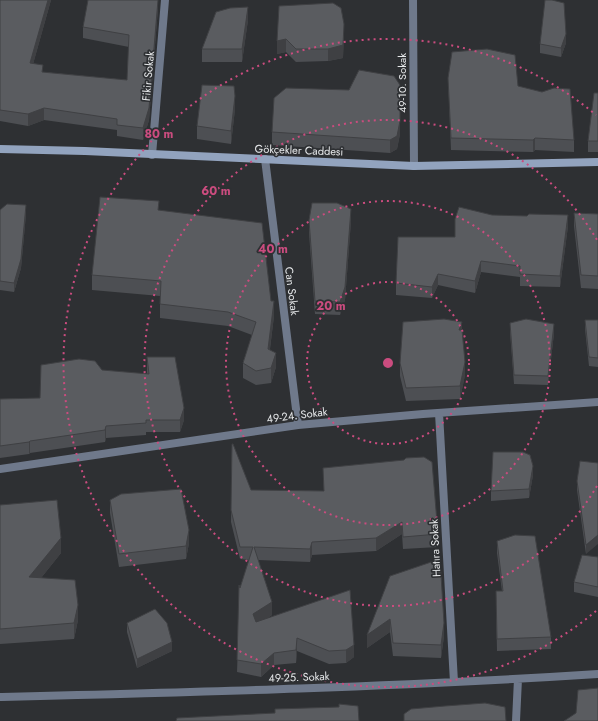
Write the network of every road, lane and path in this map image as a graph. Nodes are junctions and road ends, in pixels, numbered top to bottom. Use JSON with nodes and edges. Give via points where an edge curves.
{"nodes":[{"id":1,"x":165,"y":0,"type":"edge"},
{"id":2,"x":413,"y":0,"type":"edge"},
{"id":3,"x":0,"y":149,"type":"edge"},
{"id":4,"x":152,"y":155,"type":"junction"},
{"id":5,"x":265,"y":159,"type":"junction"},
{"id":6,"x":598,"y":162,"type":"edge"},
{"id":7,"x":414,"y":166,"type":"junction"},
{"id":8,"x":598,"y":402,"type":"edge"},
{"id":9,"x":438,"y":413,"type":"junction"},
{"id":10,"x":298,"y":425,"type":"junction"},
{"id":11,"x":0,"y":469,"type":"edge"},
{"id":12,"x":598,"y":674,"type":"edge"},
{"id":13,"x":518,"y":679,"type":"junction"},
{"id":14,"x":454,"y":682,"type":"junction"},
{"id":15,"x":0,"y":697,"type":"edge"},
{"id":16,"x":516,"y":721,"type":"edge"}],
"edges":[{"from":1,"to":4,"type":"street","name":"Fikir Sokak"},
{"from":2,"to":7,"type":"street","name":"49-10. Sokak"},
{"from":3,"to":4,"type":"main road","name":"Gökçekler Caddesi"},
{"from":4,"to":5,"type":"main road","name":"Gökçekler Caddesi"},
{"from":5,"to":7,"type":"main road","name":"Gökçekler Caddesi"},
{"from":5,"to":10,"type":"street","name":"Can Sokak"},
{"from":6,"to":7,"type":"main road","name":"Gökçekler Caddesi"},
{"from":8,"to":9,"type":"street","name":"49-24. Sokak"},
{"from":9,"to":10,"type":"street","name":"49-24. Sokak"},
{"from":9,"to":14,"type":"street","name":"Hatıra Sokak"},
{"from":10,"to":11,"type":"street","name":"49-24. Sokak"},
{"from":12,"to":13,"type":"street","name":"49-25. Sokak"},
{"from":13,"to":14,"type":"street","name":"49-25. Sokak"},
{"from":13,"to":16,"type":"street"},
{"from":14,"to":15,"type":"street","name":"49-25. Sokak"}]}
